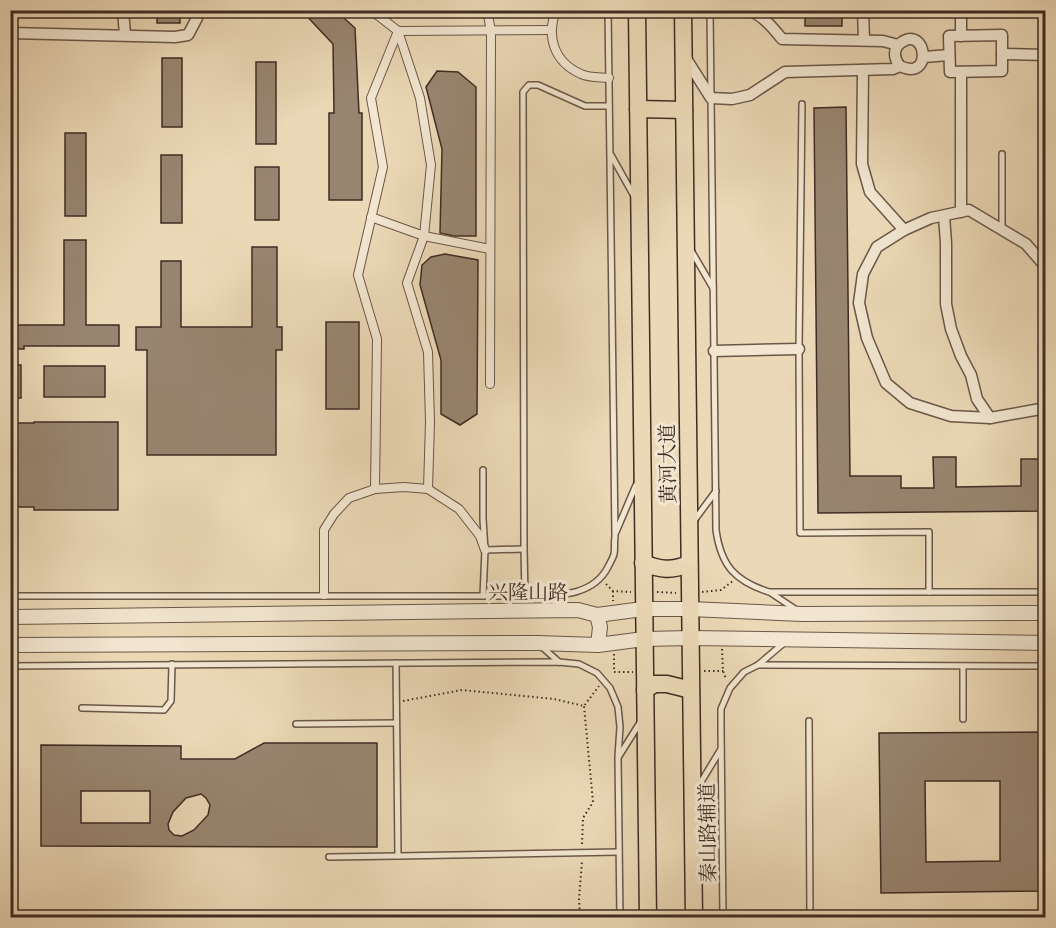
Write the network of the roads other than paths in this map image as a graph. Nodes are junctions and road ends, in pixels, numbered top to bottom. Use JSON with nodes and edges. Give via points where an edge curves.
{"nodes":[{"id":1,"x":123,"y":10,"type":"edge"},
{"id":2,"x":197,"y":10,"type":"edge"},
{"id":3,"x":371,"y":10,"type":"edge"},
{"id":4,"x":487,"y":10,"type":"edge"},
{"id":5,"x":556,"y":10,"type":"edge"},
{"id":6,"x":608,"y":10,"type":"edge"},
{"id":7,"x":637,"y":10,"type":"edge"},
{"id":8,"x":682,"y":10,"type":"edge"},
{"id":9,"x":710,"y":10,"type":"edge"},
{"id":10,"x":747,"y":10,"type":"edge"},
{"id":11,"x":863,"y":10,"type":"edge"},
{"id":12,"x":961,"y":10,"type":"edge"},
{"id":13,"x":552,"y":30,"type":"junction"},
{"id":14,"x":491,"y":31,"type":"junction"},
{"id":15,"x":398,"y":32,"type":"junction"},
{"id":16,"x":10,"y":33,"type":"edge"},
{"id":17,"x":125,"y":35,"type":"junction"},
{"id":18,"x":961,"y":36,"type":"junction"},
{"id":19,"x":864,"y":40,"type":"junction"},
{"id":20,"x":898,"y":45,"type":"junction"},
{"id":21,"x":683,"y":54,"type":"junction"},
{"id":22,"x":1002,"y":54,"type":"junction"},
{"id":23,"x":949,"y":55,"type":"junction"},
{"id":24,"x":1046,"y":55,"type":"edge"},
{"id":25,"x":924,"y":57,"type":"junction"},
{"id":26,"x":900,"y":66,"type":"junction"},
{"id":27,"x":863,"y":70,"type":"junction"},
{"id":28,"x":961,"y":72,"type":"junction"},
{"id":29,"x":609,"y":78,"type":"junction"},
{"id":30,"x":711,"y":98,"type":"junction"},
{"id":31,"x":802,"y":104,"type":"dead end"},
{"id":32,"x":609,"y":106,"type":"junction"},
{"id":33,"x":638,"y":110,"type":"junction"},
{"id":34,"x":684,"y":110,"type":"junction"},
{"id":35,"x":610,"y":153,"type":"junction"},
{"id":36,"x":1002,"y":154,"type":"dead end"},
{"id":37,"x":639,"y":204,"type":"junction"},
{"id":38,"x":961,"y":212,"type":"junction"},
{"id":39,"x":944,"y":216,"type":"junction"},
{"id":40,"x":371,"y":217,"type":"junction"},
{"id":41,"x":904,"y":230,"type":"junction"},
{"id":42,"x":1002,"y":230,"type":"junction"},
{"id":43,"x":424,"y":236,"type":"junction"},
{"id":44,"x":685,"y":240,"type":"junction"},
{"id":45,"x":490,"y":249,"type":"junction"},
{"id":46,"x":1046,"y":267,"type":"edge"},
{"id":47,"x":714,"y":290,"type":"junction"},
{"id":48,"x":799,"y":349,"type":"junction"},
{"id":49,"x":714,"y":351,"type":"junction"},
{"id":50,"x":490,"y":384,"type":"dead end"},
{"id":51,"x":1046,"y":408,"type":"edge"},
{"id":52,"x":990,"y":418,"type":"junction"},
{"id":53,"x":483,"y":470,"type":"dead end"},
{"id":54,"x":642,"y":473,"type":"junction"},
{"id":55,"x":375,"y":489,"type":"junction"},
{"id":56,"x":428,"y":489,"type":"junction"},
{"id":57,"x":716,"y":491,"type":"junction"},
{"id":58,"x":689,"y":528,"type":"junction"},
{"id":59,"x":615,"y":536,"type":"junction"},
{"id":60,"x":524,"y":549,"type":"junction"},
{"id":61,"x":485,"y":550,"type":"junction"},
{"id":62,"x":643,"y":563,"type":"junction"},
{"id":63,"x":689,"y":564,"type":"junction"},
{"id":64,"x":769,"y":592,"type":"junction"},
{"id":65,"x":929,"y":592,"type":"junction"},
{"id":66,"x":1046,"y":592,"type":"edge"},
{"id":67,"x":324,"y":595,"type":"junction"},
{"id":68,"x":10,"y":596,"type":"edge"},
{"id":69,"x":483,"y":596,"type":"junction"},
{"id":70,"x":525,"y":596,"type":"junction"},
{"id":71,"x":537,"y":596,"type":"junction"},
{"id":72,"x":690,"y":601,"type":"junction"},
{"id":73,"x":643,"y":609,"type":"junction"},
{"id":74,"x":578,"y":610,"type":"junction"},
{"id":75,"x":741,"y":611,"type":"junction"},
{"id":76,"x":1046,"y":613,"type":"edge"},
{"id":77,"x":802,"y":614,"type":"junction"},
{"id":78,"x":597,"y":615,"type":"junction"},
{"id":79,"x":10,"y":617,"type":"edge"},
{"id":80,"x":691,"y":638,"type":"junction"},
{"id":81,"x":644,"y":639,"type":"junction"},
{"id":82,"x":742,"y":639,"type":"junction"},
{"id":83,"x":788,"y":639,"type":"junction"},
{"id":84,"x":537,"y":643,"type":"junction"},
{"id":85,"x":1046,"y":643,"type":"edge"},
{"id":86,"x":10,"y":645,"type":"edge"},
{"id":87,"x":598,"y":645,"type":"junction"},
{"id":88,"x":559,"y":662,"type":"junction"},
{"id":89,"x":396,"y":663,"type":"junction"},
{"id":90,"x":172,"y":664,"type":"junction"},
{"id":91,"x":758,"y":665,"type":"junction"},
{"id":92,"x":10,"y":666,"type":"edge"},
{"id":93,"x":963,"y":666,"type":"junction"},
{"id":94,"x":1046,"y":666,"type":"edge"},
{"id":95,"x":645,"y":690,"type":"junction"},
{"id":96,"x":691,"y":690,"type":"junction"},
{"id":97,"x":82,"y":708,"type":"dead end"},
{"id":98,"x":645,"y":715,"type":"junction"},
{"id":99,"x":963,"y":719,"type":"dead end"},
{"id":100,"x":809,"y":721,"type":"dead end"},
{"id":101,"x":396,"y":723,"type":"junction"},
{"id":102,"x":296,"y":724,"type":"dead end"},
{"id":103,"x":721,"y":749,"type":"junction"},
{"id":104,"x":618,"y":757,"type":"junction"},
{"id":105,"x":692,"y":796,"type":"junction"},
{"id":106,"x":619,"y":852,"type":"junction"},
{"id":107,"x":398,"y":856,"type":"junction"},
{"id":108,"x":329,"y":857,"type":"dead end"},
{"id":109,"x":620,"y":918,"type":"edge"},
{"id":110,"x":648,"y":918,"type":"edge"},
{"id":111,"x":694,"y":918,"type":"edge"},
{"id":112,"x":723,"y":918,"type":"edge"},
{"id":113,"x":810,"y":918,"type":"edge"}],
"edges":[{"from":1,"to":17,"type":"street"},
{"from":2,"to":17,"type":"street","via":[[188,35]]},
{"from":3,"to":15,"type":"street"},
{"from":4,"to":14,"type":"street"},
{"from":5,"to":13,"type":"street"},
{"from":6,"to":29,"type":"lane"},
{"from":7,"to":33,"type":"main road","name":"黄河大道"},
{"from":8,"to":21,"type":"main road","name":"黄河大道"},
{"from":9,"to":30,"type":"lane"},
{"from":10,"to":19,"type":"street","via":[[782,39]]},
{"from":11,"to":19,"type":"street"},
{"from":12,"to":18,"type":"street"},
{"from":13,"to":14,"type":"street"},
{"from":13,"to":29,"type":"street","via":[[554,49],[563,63],[582,75]]},
{"from":14,"to":15,"type":"street"},
{"from":14,"to":45,"type":"street"},
{"from":15,"to":40,"type":"street","via":[[371,98],[383,167]]},
{"from":15,"to":43,"type":"street","via":[[420,98],[431,165]]},
{"from":16,"to":17,"type":"street"},
{"from":18,"to":22,"type":"street","via":[[1002,35]]},
{"from":18,"to":23,"type":"street","via":[[949,36]]},
{"from":19,"to":20,"type":"street"},
{"from":20,"to":25,"type":"street","via":[[906,40],[916,41]]},
{"from":20,"to":26,"type":"street","via":[[894,54]]},
{"from":21,"to":30,"type":"street"},
{"from":21,"to":34,"type":"main road","name":"黄河大道"},
{"from":22,"to":24,"type":"street"},
{"from":22,"to":28,"type":"street","via":[[1002,71]]},
{"from":23,"to":25,"type":"street"},
{"from":23,"to":28,"type":"street","via":[[950,72]]},
{"from":25,"to":26,"type":"street","via":[[914,68]]},
{"from":26,"to":27,"type":"street"},
{"from":27,"to":30,"type":"street","via":[[785,72],[750,95]]},
{"from":27,"to":41,"type":"street","via":[[862,164],[870,192]]},
{"from":28,"to":38,"type":"street"},
{"from":29,"to":32,"type":"lane"},
{"from":30,"to":47,"type":"lane"},
{"from":31,"to":48,"type":"lane"},
{"from":32,"to":35,"type":"lane"},
{"from":32,"to":60,"type":"lane","via":[[585,106],[538,85],[529,85],[523,92]]},
{"from":33,"to":34,"type":"main road"},
{"from":33,"to":37,"type":"main road","name":"黄河大道"},
{"from":34,"to":44,"type":"main road","name":"黄河大道"},
{"from":35,"to":37,"type":"lane"},
{"from":35,"to":59,"type":"lane"},
{"from":36,"to":42,"type":"lane"},
{"from":37,"to":54,"type":"main road","name":"黄河大道"},
{"from":38,"to":39,"type":"street"},
{"from":38,"to":42,"type":"street","via":[[969,210]]},
{"from":39,"to":41,"type":"street"},
{"from":39,"to":52,"type":"street","via":[[946,304],[951,329],[977,399]]},
{"from":40,"to":43,"type":"street"},
{"from":40,"to":55,"type":"street","via":[[358,275],[377,339]]},
{"from":41,"to":52,"type":"street","via":[[877,247],[863,274],[859,303],[867,338],[886,382],[910,403],[951,416]]},
{"from":42,"to":46,"type":"street","via":[[1026,244]]},
{"from":43,"to":45,"type":"street"},
{"from":43,"to":56,"type":"street","via":[[407,283],[428,352]]},
{"from":44,"to":47,"type":"lane"},
{"from":44,"to":58,"type":"main road","name":"黄河大道"},
{"from":45,"to":50,"type":"street"},
{"from":47,"to":49,"type":"lane"},
{"from":48,"to":49,"type":"street"},
{"from":48,"to":65,"type":"lane","via":[[800,533],[929,532]]},
{"from":49,"to":57,"type":"lane"},
{"from":51,"to":52,"type":"street"},
{"from":53,"to":61,"type":"lane"},
{"from":54,"to":59,"type":"lane"},
{"from":54,"to":62,"type":"main road","name":"黄河大道"},
{"from":55,"to":56,"type":"street"},
{"from":55,"to":67,"type":"street","via":[[350,498],[324,530]]},
{"from":56,"to":61,"type":"street","via":[[459,509],[480,536]]},
{"from":57,"to":58,"type":"lane"},
{"from":57,"to":64,"type":"lane","via":[[716,530],[726,563],[738,577]]},
{"from":58,"to":63,"type":"main road","name":"黄河大道"},
{"from":59,"to":71,"type":"lane","via":[[614,555],[605,573],[592,586],[577,592]]},
{"from":60,"to":61,"type":"lane"},
{"from":60,"to":70,"type":"lane"},
{"from":61,"to":69,"type":"lane"},
{"from":62,"to":63,"type":"main road","via":[[658,569],[677,569]]},
{"from":62,"to":73,"type":"main road","name":"黄河大道"},
{"from":63,"to":72,"type":"main road","name":"黄河大道"},
{"from":64,"to":65,"type":"lane"},
{"from":64,"to":77,"type":"lane"},
{"from":65,"to":66,"type":"lane"},
{"from":67,"to":68,"type":"lane"},
{"from":67,"to":69,"type":"lane"},
{"from":69,"to":70,"type":"lane"},
{"from":70,"to":71,"type":"lane"},
{"from":71,"to":74,"type":"lane"},
{"from":72,"to":73,"type":"street","name":"兴隆山路"},
{"from":72,"to":75,"type":"street","name":"兴隆山路"},
{"from":72,"to":80,"type":"main road","name":"黄河大道"},
{"from":73,"to":78,"type":"street","name":"兴隆山路"},
{"from":73,"to":81,"type":"main road","name":"黄河大道"},
{"from":74,"to":78,"type":"street","name":"兴隆山路"},
{"from":74,"to":79,"type":"street","name":"兴隆山路"},
{"from":75,"to":77,"type":"street","name":"兴隆山路"},
{"from":75,"to":82,"type":"street"},
{"from":76,"to":77,"type":"street","name":"兴隆山路"},
{"from":78,"to":87,"type":"street"},
{"from":80,"to":81,"type":"street"},
{"from":80,"to":82,"type":"street"},
{"from":80,"to":96,"type":"main road","name":"黄河大道"},
{"from":81,"to":87,"type":"street"},
{"from":81,"to":95,"type":"main road","name":"黄河大道"},
{"from":82,"to":83,"type":"street"},
{"from":83,"to":85,"type":"street"},
{"from":83,"to":91,"type":"lane","name":"秦山路辅道"},
{"from":84,"to":86,"type":"street"},
{"from":84,"to":87,"type":"street"},
{"from":84,"to":88,"type":"lane"},
{"from":88,"to":89,"type":"lane"},
{"from":88,"to":104,"type":"lane","via":[[579,664],[597,673],[610,688],[618,706]]},
{"from":89,"to":90,"type":"lane"},
{"from":89,"to":101,"type":"lane"},
{"from":90,"to":92,"type":"lane"},
{"from":90,"to":97,"type":"lane","via":[[171,701],[164,710]]},
{"from":91,"to":93,"type":"lane"},
{"from":91,"to":103,"type":"lane","name":"秦山路辅道","via":[[744,672],[730,688],[722,709]]},
{"from":93,"to":94,"type":"lane"},
{"from":93,"to":99,"type":"lane"},
{"from":95,"to":96,"type":"main road","via":[[654,684],[667,684]]},
{"from":95,"to":98,"type":"main road","name":"黄河大道"},
{"from":96,"to":105,"type":"main road","name":"黄河大道"},
{"from":98,"to":104,"type":"lane"},
{"from":98,"to":110,"type":"main road","name":"黄河大道"},
{"from":100,"to":113,"type":"lane"},
{"from":101,"to":102,"type":"lane"},
{"from":101,"to":107,"type":"lane"},
{"from":103,"to":105,"type":"lane"},
{"from":103,"to":112,"type":"lane","name":"秦山路辅道"},
{"from":104,"to":106,"type":"lane"},
{"from":105,"to":111,"type":"main road","name":"黄河大道"},
{"from":106,"to":107,"type":"lane"},
{"from":106,"to":109,"type":"lane"},
{"from":107,"to":108,"type":"lane"}]}
